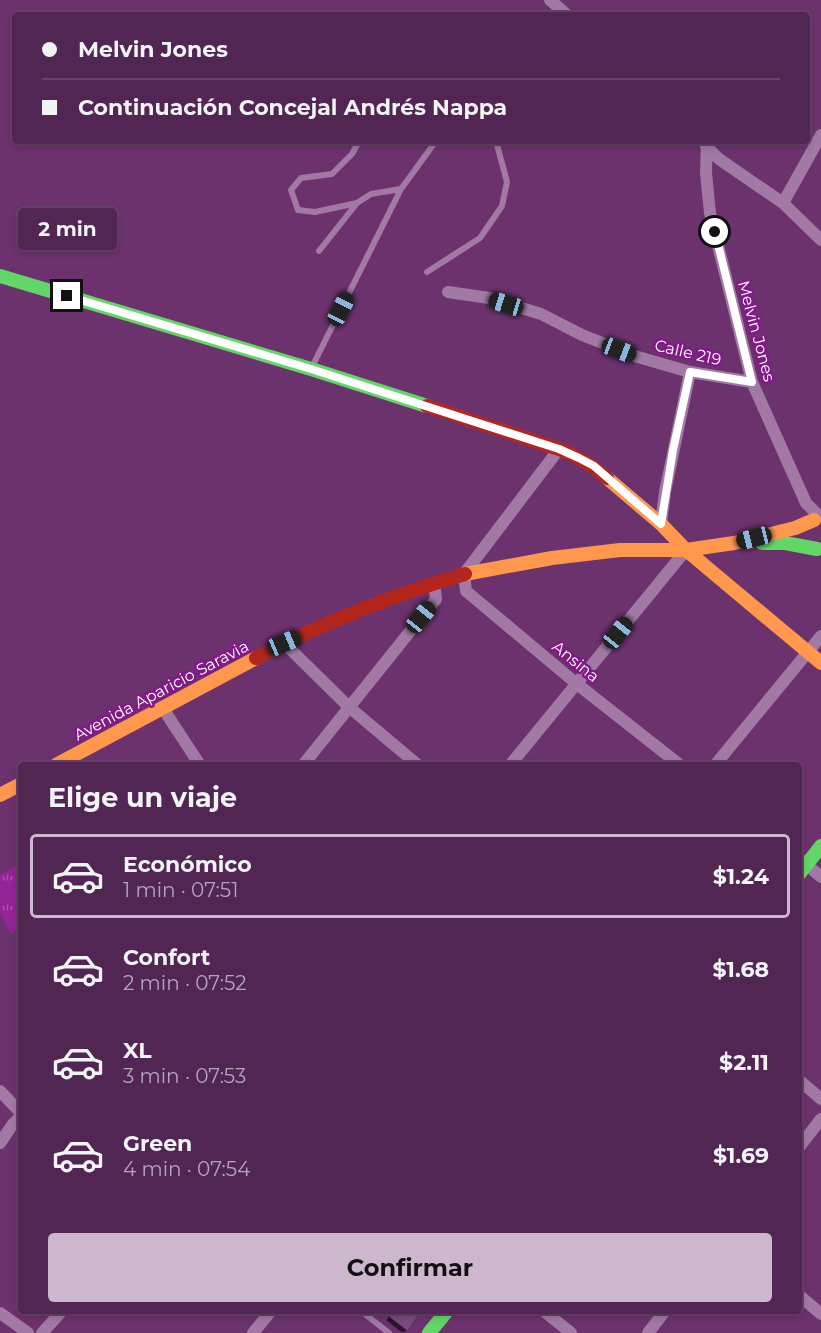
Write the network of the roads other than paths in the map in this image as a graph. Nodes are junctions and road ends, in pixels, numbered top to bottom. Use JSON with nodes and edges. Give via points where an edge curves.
{"nodes":[{"id":1,"x":550,"y":0,"type":"edge"},
{"id":2,"x":564,"y":12,"type":"edge"},
{"id":3,"x":821,"y":135,"type":"edge"},
{"id":4,"x":357,"y":144,"type":"edge"},
{"id":5,"x":434,"y":144,"type":"edge"},
{"id":6,"x":497,"y":144,"type":"edge"},
{"id":7,"x":706,"y":144,"type":"edge"},
{"id":8,"x":707,"y":144,"type":"edge"},
{"id":9,"x":400,"y":189,"type":"junction"},
{"id":10,"x":357,"y":203,"type":"junction"},
{"id":11,"x":783,"y":203,"type":"junction"},
{"id":12,"x":821,"y":240,"type":"edge"},
{"id":13,"x":320,"y":251,"type":"dead end"},
{"id":14,"x":427,"y":272,"type":"dead end"},
{"id":15,"x":0,"y":276,"type":"edge"},
{"id":16,"x":448,"y":292,"type":"dead end"},
{"id":17,"x":311,"y":369,"type":"junction"},
{"id":18,"x":690,"y":372,"type":"junction"},
{"id":19,"x":752,"y":382,"type":"junction"},
{"id":20,"x":559,"y":449,"type":"junction"},
{"id":21,"x":818,"y":517,"type":"edge"},
{"id":22,"x":661,"y":524,"type":"junction"},
{"id":23,"x":734,"y":543,"type":"junction"},
{"id":24,"x":686,"y":550,"type":"junction"},
{"id":25,"x":819,"y":550,"type":"edge"},
{"id":26,"x":464,"y":574,"type":"junction"},
{"id":27,"x":434,"y":584,"type":"junction"},
{"id":28,"x":821,"y":636,"type":"edge"},
{"id":29,"x":284,"y":643,"type":"junction"},
{"id":30,"x":808,"y":652,"type":"junction"},
{"id":31,"x":821,"y":663,"type":"edge"},
{"id":32,"x":577,"y":684,"type":"junction"},
{"id":33,"x":162,"y":707,"type":"junction"},
{"id":34,"x":349,"y":707,"type":"junction"},
{"id":35,"x":61,"y":762,"type":"edge"},
{"id":36,"x":198,"y":762,"type":"edge"},
{"id":37,"x":305,"y":762,"type":"edge"},
{"id":38,"x":414,"y":762,"type":"edge"},
{"id":39,"x":512,"y":762,"type":"edge"},
{"id":40,"x":676,"y":762,"type":"edge"},
{"id":41,"x":717,"y":762,"type":"edge"},
{"id":42,"x":18,"y":786,"type":"edge"},
{"id":43,"x":0,"y":795,"type":"edge"},
{"id":44,"x":821,"y":846,"type":"edge"},
{"id":45,"x":802,"y":866,"type":"edge"},
{"id":46,"x":821,"y":877,"type":"edge"},
{"id":47,"x":802,"y":1083,"type":"edge"},
{"id":48,"x":0,"y":1091,"type":"edge"},
{"id":49,"x":821,"y":1099,"type":"edge"},
{"id":50,"x":18,"y":1118,"type":"edge"},
{"id":51,"x":821,"y":1119,"type":"edge"},
{"id":52,"x":0,"y":1126,"type":"edge"},
{"id":53,"x":0,"y":1143,"type":"edge"},
{"id":54,"x":802,"y":1143,"type":"edge"},
{"id":55,"x":802,"y":1298,"type":"edge"},
{"id":56,"x":0,"y":1313,"type":"edge"},
{"id":57,"x":59,"y":1314,"type":"edge"},
{"id":58,"x":266,"y":1314,"type":"edge"},
{"id":59,"x":366,"y":1314,"type":"edge"},
{"id":60,"x":445,"y":1314,"type":"edge"},
{"id":61,"x":548,"y":1314,"type":"edge"},
{"id":62,"x":663,"y":1314,"type":"edge"},
{"id":63,"x":821,"y":1314,"type":"edge"},
{"id":64,"x":28,"y":1333,"type":"edge"},
{"id":65,"x":42,"y":1333,"type":"edge"},
{"id":66,"x":253,"y":1333,"type":"edge"},
{"id":67,"x":388,"y":1333,"type":"edge"},
{"id":68,"x":429,"y":1333,"type":"edge"},
{"id":69,"x":571,"y":1333,"type":"edge"},
{"id":70,"x":648,"y":1333,"type":"edge"}],
"edges":[{"from":1,"to":2,"type":"street"},
{"from":3,"to":11,"type":"street"},
{"from":4,"to":10,"type":"lane","via":[[332,174],[301,178],[291,190],[298,210],[315,212]]},
{"from":5,"to":9,"type":"lane"},
{"from":6,"to":14,"type":"lane","via":[[507,182],[502,206],[480,238]]},
{"from":7,"to":19,"type":"street","name":"Melvin Jones","via":[[710,213]]},
{"from":8,"to":11,"type":"street","via":[[719,159]]},
{"from":9,"to":10,"type":"lane","via":[[371,194]]},
{"from":9,"to":17,"type":"lane"},
{"from":10,"to":13,"type":"lane"},
{"from":11,"to":12,"type":"street"},
{"from":15,"to":17,"type":"main road"},
{"from":16,"to":18,"type":"street","name":"Calle 219","via":[[489,298],[541,314],[638,357]]},
{"from":17,"to":20,"type":"main road"},
{"from":18,"to":19,"type":"street","name":"Calle 219"},
{"from":18,"to":22,"type":"street"},
{"from":19,"to":21,"type":"street","name":"Melvin Jones","via":[[806,503]]},
{"from":20,"to":22,"type":"main road","via":[[594,466]]},
{"from":20,"to":26,"type":"street"},
{"from":21,"to":23,"type":"main road","name":"Avenida Aparicio Saravia","via":[[795,528]]},
{"from":21,"to":25,"type":"main road","via":[[810,526],[810,539]]},
{"from":22,"to":24,"type":"main road"},
{"from":23,"to":24,"type":"main road","name":"Avenida Aparicio Saravia"},
{"from":23,"to":25,"type":"main road","name":"Avenida Aparicio Saravia","via":[[785,543]]},
{"from":24,"to":26,"type":"main road","name":"Avenida Aparicio Saravia","via":[[620,550]]},
{"from":24,"to":30,"type":"main road"},
{"from":24,"to":32,"type":"street"},
{"from":26,"to":27,"type":"main road","name":"Avenida Aparicio Saravia"},
{"from":26,"to":32,"type":"street","name":"Ansina","via":[[466,591]]},
{"from":27,"to":29,"type":"main road","name":"Avenida Aparicio Saravia","via":[[389,598]]},
{"from":27,"to":34,"type":"street","via":[[436,599]]},
{"from":28,"to":30,"type":"street"},
{"from":29,"to":33,"type":"main road","name":"Avenida Aparicio Saravia"},
{"from":29,"to":34,"type":"street"},
{"from":30,"to":31,"type":"main road"},
{"from":30,"to":41,"type":"street"},
{"from":32,"to":39,"type":"street"},
{"from":32,"to":40,"type":"street","name":"Ansina"},
{"from":33,"to":35,"type":"main road","name":"Avenida Aparicio Saravia"},
{"from":33,"to":36,"type":"street"},
{"from":34,"to":37,"type":"street"},
{"from":34,"to":38,"type":"street"},
{"from":42,"to":43,"type":"main road"},
{"from":44,"to":45,"type":"main road"},
{"from":45,"to":46,"type":"street"},
{"from":47,"to":49,"type":"street"},
{"from":48,"to":50,"type":"street"},
{"from":50,"to":52,"type":"street"},
{"from":50,"to":53,"type":"street"},
{"from":51,"to":54,"type":"street"},
{"from":55,"to":63,"type":"street"},
{"from":56,"to":64,"type":"street"},
{"from":57,"to":65,"type":"street"},
{"from":58,"to":66,"type":"street"},
{"from":59,"to":67,"type":"lane"},
{"from":60,"to":68,"type":"main road"},
{"from":61,"to":69,"type":"street"},
{"from":62,"to":70,"type":"street"}]}
